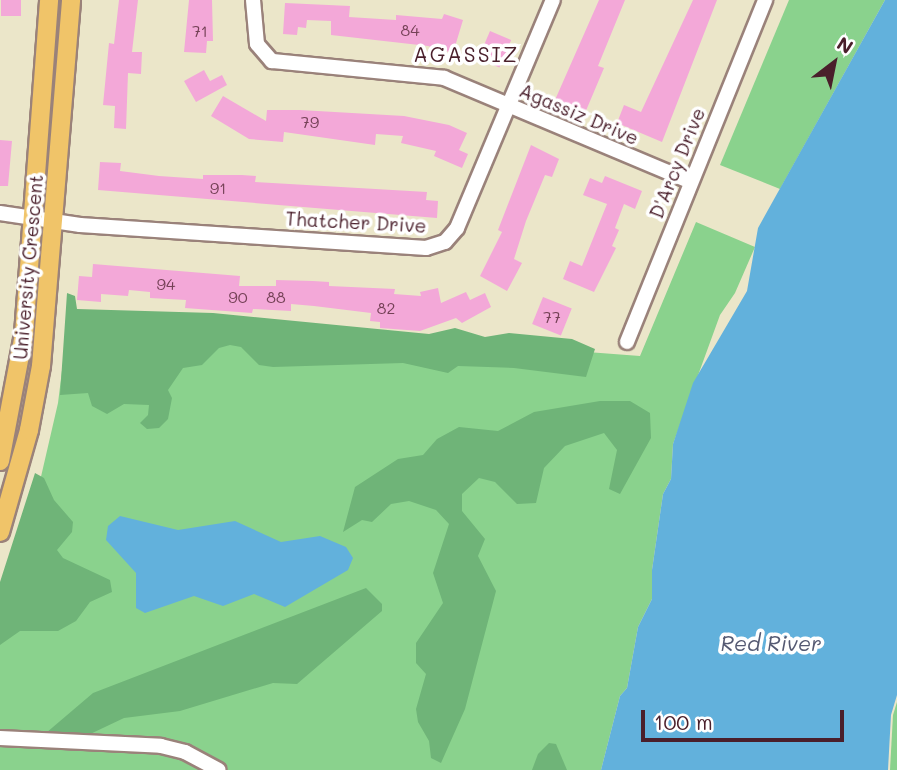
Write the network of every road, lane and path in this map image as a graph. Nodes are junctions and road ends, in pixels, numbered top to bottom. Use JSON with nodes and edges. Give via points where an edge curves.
{"nodes":[{"id":1,"x":49,"y":0,"type":"edge"},
{"id":2,"x":71,"y":0,"type":"edge"},
{"id":3,"x":253,"y":0,"type":"edge"},
{"id":4,"x":553,"y":0,"type":"edge"},
{"id":5,"x":765,"y":0,"type":"edge"},
{"id":6,"x":507,"y":104,"type":"junction"},
{"id":7,"x":689,"y":181,"type":"junction"},
{"id":8,"x":0,"y":213,"type":"edge"},
{"id":9,"x":33,"y":217,"type":"junction"},
{"id":10,"x":54,"y":220,"type":"junction"},
{"id":11,"x":627,"y":342,"type":"dead end"},
{"id":12,"x":0,"y":461,"type":"edge"},
{"id":13,"x":0,"y":532,"type":"edge"},
{"id":14,"x":0,"y":738,"type":"edge"},
{"id":15,"x":219,"y":770,"type":"edge"}],
"edges":[{"from":1,"to":9,"type":"main road","name":"University Crescent"},
{"from":2,"to":10,"type":"main road","name":"University Crescent"},
{"from":3,"to":6,"type":"street","name":"Agassiz Drive","via":[[257,44],[272,61],[426,73]]},
{"from":4,"to":6,"type":"street","name":"Thatcher Drive"},
{"from":5,"to":7,"type":"street","name":"D'Arcy Drive"},
{"from":6,"to":7,"type":"street","name":"Agassiz Drive"},
{"from":6,"to":10,"type":"street","name":"Thatcher Drive","via":[[457,228],[444,242],[426,248]]},
{"from":7,"to":11,"type":"street","name":"D'Arcy Drive"},
{"from":8,"to":9,"type":"street","name":"Thatcher Drive"},
{"from":9,"to":10,"type":"street","name":"Thatcher Drive"},
{"from":9,"to":12,"type":"main road","name":"University Crescent","via":[[22,346]]},
{"from":10,"to":13,"type":"main road","name":"University Crescent","via":[[38,385]]},
{"from":14,"to":15,"type":"street","via":[[161,746],[185,752]]}]}
